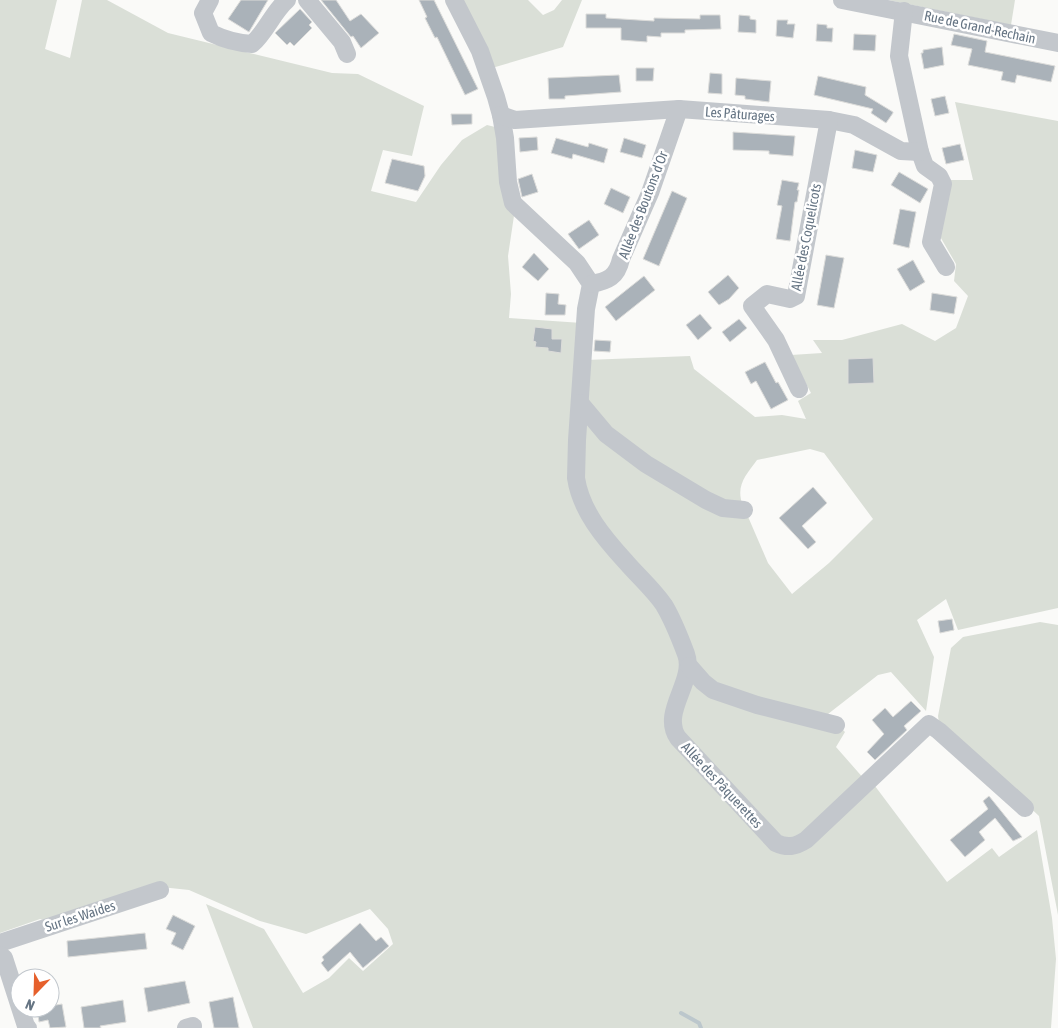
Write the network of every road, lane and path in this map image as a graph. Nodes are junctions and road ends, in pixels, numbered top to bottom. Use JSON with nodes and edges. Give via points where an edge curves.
{"nodes":[{"id":1,"x":210,"y":0,"type":"edge"},
{"id":2,"x":307,"y":0,"type":"edge"},
{"id":3,"x":454,"y":0,"type":"edge"},
{"id":4,"x":842,"y":0,"type":"edge"},
{"id":5,"x":284,"y":1,"type":"edge"},
{"id":6,"x":904,"y":11,"type":"junction"},
{"id":7,"x":1058,"y":43,"type":"edge"},
{"id":8,"x":347,"y":54,"type":"dead end"},
{"id":9,"x":679,"y":109,"type":"junction"},
{"id":10,"x":501,"y":115,"type":"junction"},
{"id":11,"x":829,"y":120,"type":"junction"},
{"id":12,"x":920,"y":152,"type":"junction"},
{"id":13,"x":946,"y":267,"type":"dead end"},
{"id":14,"x":591,"y":284,"type":"junction"},
{"id":15,"x":799,"y":389,"type":"dead end"},
{"id":16,"x":580,"y":402,"type":"junction"},
{"id":17,"x":744,"y":510,"type":"dead end"},
{"id":18,"x":689,"y":666,"type":"junction"},
{"id":19,"x":836,"y":725,"type":"dead end"},
{"id":20,"x":1025,"y":808,"type":"dead end"},
{"id":21,"x":160,"y":890,"type":"dead end"},
{"id":22,"x":0,"y":943,"type":"edge"},
{"id":23,"x":0,"y":955,"type":"edge"},
{"id":24,"x":28,"y":1028,"type":"edge"}],
"edges":[{"from":1,"to":5,"type":"street","via":[[203,13],[211,33],[252,44]]},
{"from":2,"to":8,"type":"street","via":[[342,42]]},
{"from":3,"to":10,"type":"street","via":[[480,50]]},
{"from":4,"to":6,"type":"street","name":"Rue de Grand-Rechain"},
{"from":6,"to":7,"type":"street","name":"Rue de Grand-Rechain"},
{"from":6,"to":12,"type":"street","via":[[900,56]]},
{"from":9,"to":10,"type":"street","name":"Les Pâturages","via":[[516,120]]},
{"from":9,"to":11,"type":"street","name":"Les Pâturages"},
{"from":9,"to":14,"type":"street","name":"Allée des Boutons d’Or","via":[[650,193],[618,270],[613,278]]},
{"from":10,"to":14,"type":"street","via":[[508,182],[514,203],[577,263]]},
{"from":11,"to":12,"type":"street","name":"Les Pâturages","via":[[854,125],[901,151]]},
{"from":11,"to":15,"type":"street","name":"Allée des Coquelicots","via":[[796,296],[790,299],[767,294],[752,306],[776,340]]},
{"from":12,"to":13,"type":"street","via":[[925,166],[939,176],[943,184],[931,242]]},
{"from":14,"to":16,"type":"street","via":[[586,309]]},
{"from":16,"to":17,"type":"street","via":[[606,434],[646,464],[723,508]]},
{"from":16,"to":18,"type":"street","via":[[576,478],[580,498],[625,562],[664,606]]},
{"from":18,"to":19,"type":"street","via":[[707,686],[734,698]]},
{"from":18,"to":20,"type":"street","name":"Allée des Pâquerettes","via":[[677,701],[673,723],[676,734],[776,843],[789,847],[806,840],[930,724]]},
{"from":21,"to":22,"type":"street","name":"Sur les Waides"},
{"from":23,"to":24,"type":"street","via":[[4,958]]}]}
